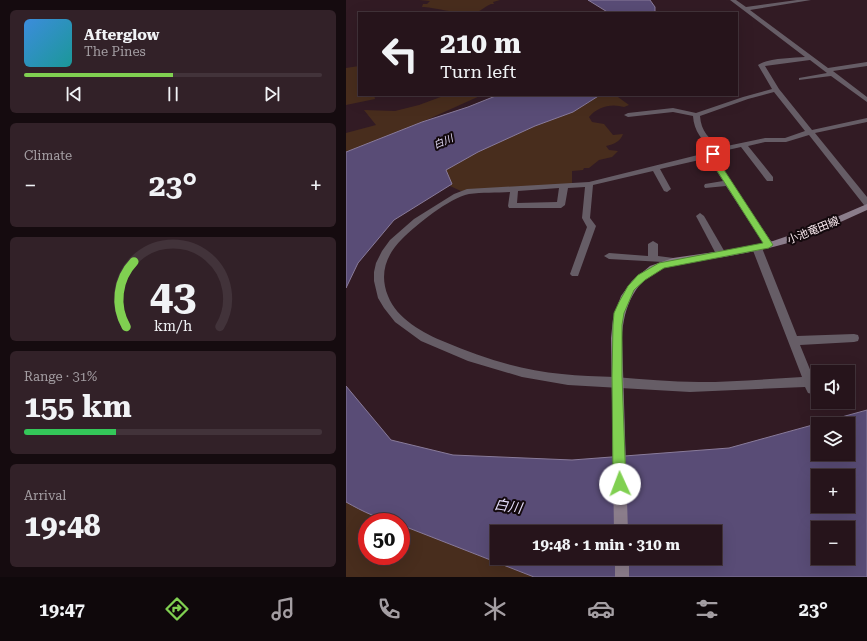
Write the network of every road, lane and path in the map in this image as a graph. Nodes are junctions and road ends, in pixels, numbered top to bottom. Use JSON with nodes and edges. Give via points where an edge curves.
{"nodes":[{"id":1,"x":733,"y":0,"type":"edge"},
{"id":2,"x":808,"y":0,"type":"edge"},
{"id":3,"x":745,"y":9,"type":"junction"},
{"id":4,"x":812,"y":58,"type":"junction"},
{"id":5,"x":867,"y":64,"type":"edge"},
{"id":6,"x":832,"y":72,"type":"junction"},
{"id":7,"x":801,"y":79,"type":"dead end"},
{"id":8,"x":776,"y":90,"type":"junction"},
{"id":9,"x":740,"y":96,"type":"edge"},
{"id":10,"x":867,"y":100,"type":"edge"},
{"id":11,"x":628,"y":115,"type":"dead end"},
{"id":12,"x":696,"y":115,"type":"junction"},
{"id":13,"x":867,"y":120,"type":"edge"},
{"id":14,"x":811,"y":132,"type":"junction"},
{"id":15,"x":743,"y":145,"type":"junction"},
{"id":16,"x":721,"y":149,"type":"junction"},
{"id":17,"x":710,"y":155,"type":"junction"},
{"id":18,"x":655,"y":168,"type":"junction"},
{"id":19,"x":770,"y":178,"type":"dead end"},
{"id":20,"x":728,"y":183,"type":"junction"},
{"id":21,"x":589,"y":184,"type":"junction"},
{"id":22,"x":564,"y":186,"type":"junction"},
{"id":23,"x":708,"y":186,"type":"dead end"},
{"id":24,"x":514,"y":189,"type":"junction"},
{"id":25,"x":667,"y":190,"type":"dead end"},
{"id":26,"x":867,"y":203,"type":"edge"},
{"id":27,"x":867,"y":207,"type":"edge"},
{"id":28,"x":700,"y":216,"type":"dead end"},
{"id":29,"x":652,"y":244,"type":"dead end"},
{"id":30,"x":769,"y":245,"type":"junction"},
{"id":31,"x":757,"y":248,"type":"junction"},
{"id":32,"x":721,"y":254,"type":"junction"},
{"id":33,"x":609,"y":256,"type":"dead end"},
{"id":34,"x":653,"y":259,"type":"junction"},
{"id":35,"x":678,"y":261,"type":"junction"},
{"id":36,"x":575,"y":274,"type":"dead end"},
{"id":37,"x":854,"y":338,"type":"dead end"},
{"id":38,"x":793,"y":341,"type":"junction"},
{"id":39,"x":617,"y":382,"type":"junction"},
{"id":40,"x":621,"y":525,"type":"edge"},
{"id":41,"x":622,"y":565,"type":"edge"},
{"id":42,"x":622,"y":577,"type":"edge"}],
"edges":[{"from":1,"to":3,"type":"street"},
{"from":2,"to":3,"type":"street"},
{"from":3,"to":4,"type":"street"},
{"from":4,"to":6,"type":"street"},
{"from":4,"to":8,"type":"street","via":[[762,64]]},
{"from":5,"to":6,"type":"street"},
{"from":6,"to":7,"type":"street"},
{"from":6,"to":10,"type":"street"},
{"from":8,"to":9,"type":"street"},
{"from":8,"to":14,"type":"street"},
{"from":9,"to":12,"type":"street","via":[[719,108]]},
{"from":11,"to":12,"type":"street","via":[[673,110]]},
{"from":12,"to":16,"type":"street","via":[[703,137]]},
{"from":13,"to":14,"type":"street"},
{"from":14,"to":15,"type":"street","via":[[786,140],[765,140]]},
{"from":14,"to":26,"type":"street"},
{"from":15,"to":16,"type":"street"},
{"from":15,"to":19,"type":"street"},
{"from":16,"to":17,"type":"street"},
{"from":17,"to":18,"type":"street"},
{"from":17,"to":20,"type":"street"},
{"from":18,"to":21,"type":"street"},
{"from":18,"to":25,"type":"street"},
{"from":20,"to":23,"type":"street"},
{"from":20,"to":30,"type":"street"},
{"from":21,"to":22,"type":"street"},
{"from":21,"to":36,"type":"street","via":[[586,218],[592,226]]},
{"from":22,"to":24,"type":"street"},
{"from":22,"to":24,"type":"street","via":[[561,205],[512,206]]},
{"from":24,"to":39,"type":"street","via":[[462,194],[399,235],[385,251],[381,262],[378,277],[381,296],[393,313],[416,332],[470,357],[537,376]]},
{"from":27,"to":30,"type":"main road","name":"小池竜田線","via":[[807,234]]},
{"from":28,"to":32,"type":"street"},
{"from":29,"to":34,"type":"street"},
{"from":30,"to":31,"type":"main road","name":"小池竜田線"},
{"from":31,"to":32,"type":"main road","name":"小池竜田線"},
{"from":31,"to":38,"type":"street"},
{"from":32,"to":35,"type":"main road","name":"小池竜田線"},
{"from":33,"to":34,"type":"street"},
{"from":34,"to":35,"type":"street"},
{"from":35,"to":39,"type":"main road","name":"小池竜田線","via":[[662,265],[642,277],[631,288],[623,302],[617,325]]},
{"from":37,"to":38,"type":"street"},
{"from":38,"to":39,"type":"street","via":[[810,385],[701,387],[648,386]]},
{"from":39,"to":40,"type":"main road","name":"小池竜田線"},
{"from":41,"to":42,"type":"main road"}]}
